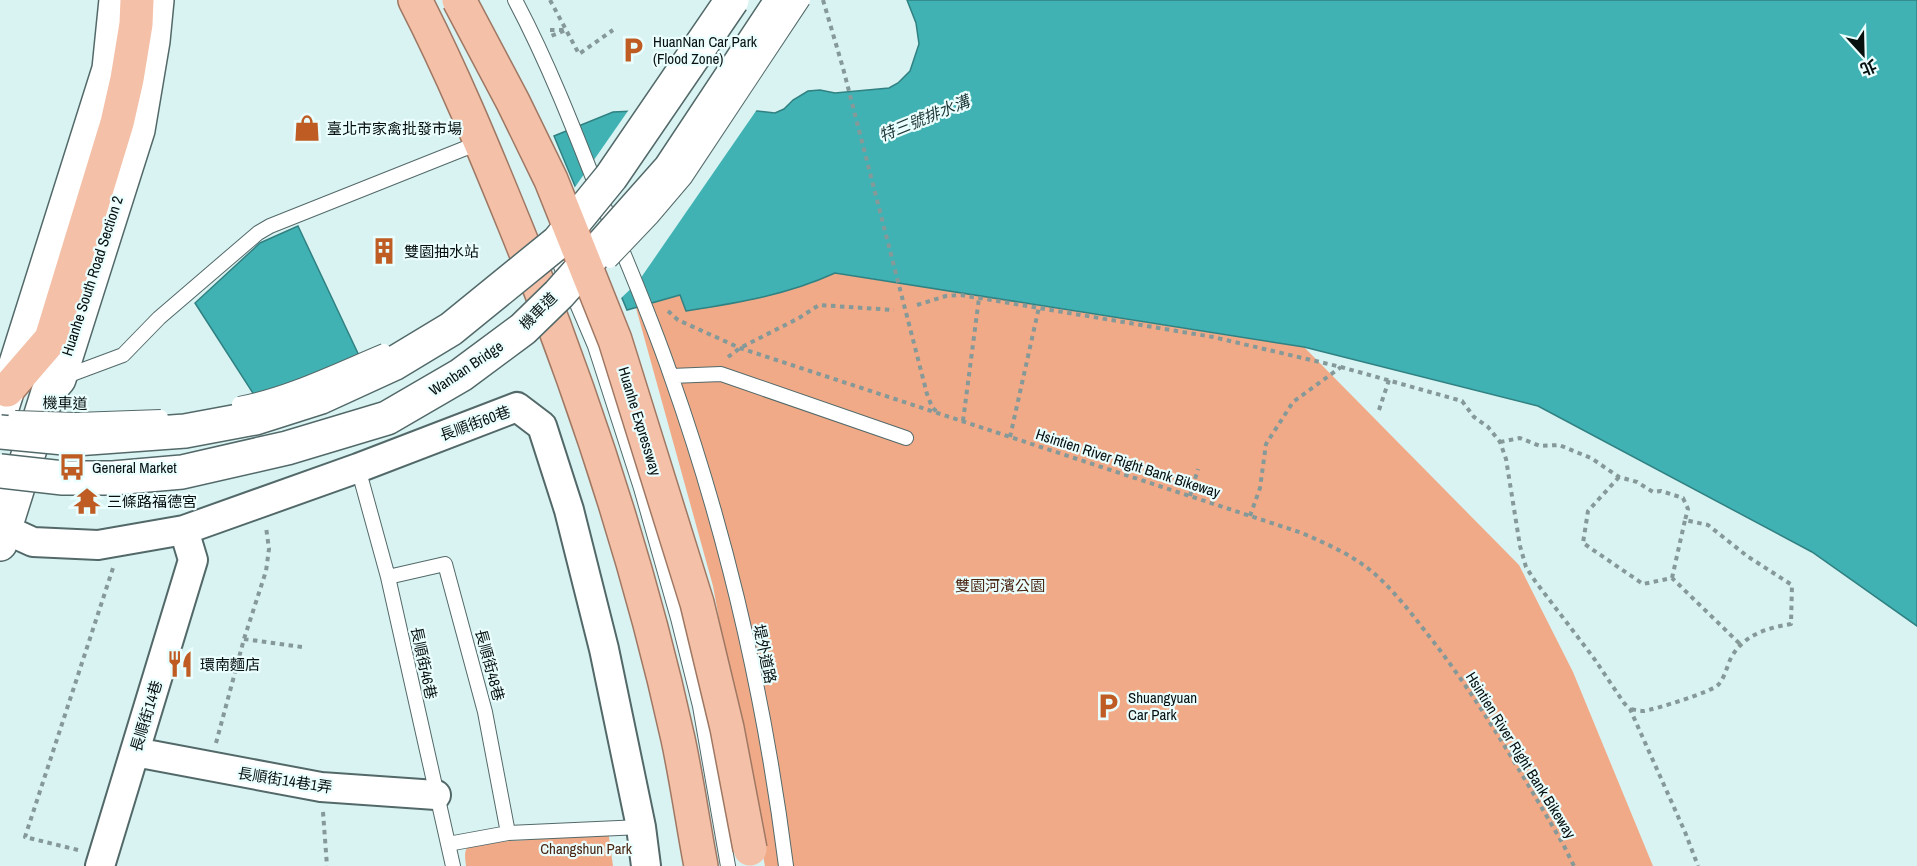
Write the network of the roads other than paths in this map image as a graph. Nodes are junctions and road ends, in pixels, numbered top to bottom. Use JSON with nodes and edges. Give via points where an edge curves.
{"nodes":[{"id":1,"x":116,"y":0,"type":"edge"},
{"id":2,"x":137,"y":0,"type":"edge"},
{"id":3,"x":157,"y":0,"type":"edge"},
{"id":4,"x":415,"y":0,"type":"edge"},
{"id":5,"x":447,"y":0,"type":"edge"},
{"id":6,"x":459,"y":0,"type":"edge"},
{"id":7,"x":515,"y":0,"type":"edge"},
{"id":8,"x":718,"y":0,"type":"edge"},
{"id":9,"x":732,"y":0,"type":"edge"},
{"id":10,"x":782,"y":0,"type":"edge"},
{"id":11,"x":802,"y":0,"type":"edge"},
{"id":12,"x":513,"y":102,"type":"junction"},
{"id":13,"x":481,"y":142,"type":"junction"},
{"id":14,"x":529,"y":260,"type":"junction"},
{"id":15,"x":540,"y":333,"type":"dead end"},
{"id":16,"x":396,"y":344,"type":"dead end"},
{"id":17,"x":671,"y":376,"type":"junction"},
{"id":18,"x":53,"y":386,"type":"junction"},
{"id":19,"x":466,"y":388,"type":"dead end"},
{"id":20,"x":2,"y":403,"type":"edge"},
{"id":21,"x":230,"y":406,"type":"dead end"},
{"id":22,"x":178,"y":416,"type":"dead end"},
{"id":23,"x":0,"y":432,"type":"edge"},
{"id":24,"x":906,"y":438,"type":"dead end"},
{"id":25,"x":358,"y":468,"type":"junction"},
{"id":26,"x":0,"y":471,"type":"edge"},
{"id":27,"x":0,"y":479,"type":"edge"},
{"id":28,"x":184,"y":530,"type":"junction"},
{"id":29,"x":2,"y":533,"type":"edge"},
{"id":30,"x":388,"y":578,"type":"junction"},
{"id":31,"x":135,"y":752,"type":"junction"},
{"id":32,"x":436,"y":795,"type":"junction"},
{"id":33,"x":641,"y":827,"type":"junction"},
{"id":34,"x":508,"y":832,"type":"junction"},
{"id":35,"x":448,"y":844,"type":"junction"},
{"id":36,"x":101,"y":861,"type":"edge"},
{"id":37,"x":453,"y":866,"type":"edge"},
{"id":38,"x":646,"y":866,"type":"edge"},
{"id":39,"x":701,"y":866,"type":"edge"},
{"id":40,"x":728,"y":866,"type":"edge"},
{"id":41,"x":753,"y":866,"type":"edge"},
{"id":42,"x":786,"y":866,"type":"edge"}],
"edges":[{"from":1,"to":20,"type":"street","via":[[109,69]]},
{"from":2,"to":20,"type":"highway","via":[[129,68],[117,123],[51,339]]},
{"from":3,"to":18,"type":"street","name":"Huanhe South Road Section 2","via":[[138,130]]},
{"from":4,"to":13,"type":"highway"},
{"from":5,"to":12,"type":"highway","bridge":true},
{"from":6,"to":12,"type":"highway","name":"Huanhe Expressway","bridge":true},
{"from":7,"to":17,"type":"lane","name":"堤外道路","bridge":true,"via":[[575,133]]},
{"from":8,"to":14,"type":"lane","via":[[612,154]]},
{"from":9,"to":23,"type":"street","bridge":true,"via":[[611,177],[558,243],[451,329],[393,364],[321,397],[255,418],[185,431],[75,439]]},
{"from":10,"to":26,"type":"street","name":"Wanban Bridge","bridge":true,"via":[[670,169],[559,294],[523,328],[460,375],[387,418],[287,448],[182,472],[63,478]]},
{"from":11,"to":15,"type":"lane","name":"機車道","bridge":true,"via":[[685,178]]},
{"from":12,"to":41,"type":"highway","name":"Huanhe Expressway","bridge":true,"via":[[552,180],[615,340],[697,603],[727,728]]},
{"from":13,"to":14,"type":"highway"},
{"from":13,"to":18,"type":"lane","via":[[270,226],[159,318],[123,355]]},
{"from":14,"to":39,"type":"highway","bridge":true,"via":[[568,359],[645,605],[678,741]]},
{"from":14,"to":40,"type":"lane","via":[[595,346],[675,607],[700,706]]},
{"from":16,"to":21,"type":"lane","bridge":true,"via":[[315,380]]},
{"from":17,"to":24,"type":"lane","via":[[721,374]]},
{"from":17,"to":42,"type":"lane","name":"堤外道路","via":[[734,584],[776,784]]},
{"from":18,"to":20,"type":"street"},
{"from":18,"to":29,"type":"street","name":"Huanhe South Road Section 2"},
{"from":19,"to":27,"type":"lane","via":[[390,428],[282,462],[177,485],[37,487]]},
{"from":20,"to":22,"type":"lane","name":"機車道","bridge":true,"via":[[76,420]]},
{"from":25,"to":28,"type":"street","name":"長順街60巷"},
{"from":25,"to":30,"type":"lane","name":"長順街46巷"},
{"from":25,"to":33,"type":"street","name":"長順街60巷","via":[[518,407],[542,426],[569,510],[604,649]]},
{"from":28,"to":29,"type":"street","name":"長順街60巷","via":[[98,545],[33,542]]},
{"from":28,"to":31,"type":"street","name":"長順街14巷","via":[[193,560]]},
{"from":30,"to":32,"type":"lane","name":"長順街46巷"},
{"from":30,"to":34,"type":"lane","name":"長順街48巷","via":[[445,564],[485,712]]},
{"from":31,"to":32,"type":"street","name":"長順街14巷1弄","via":[[321,787]]},
{"from":31,"to":36,"type":"street","name":"長順街14巷"},
{"from":32,"to":35,"type":"lane","name":"長順街46巷"},
{"from":33,"to":34,"type":"lane"},
{"from":33,"to":38,"type":"street","name":"長順街60巷"},
{"from":34,"to":35,"type":"lane"},
{"from":35,"to":37,"type":"lane","name":"長順街46巷"}]}
